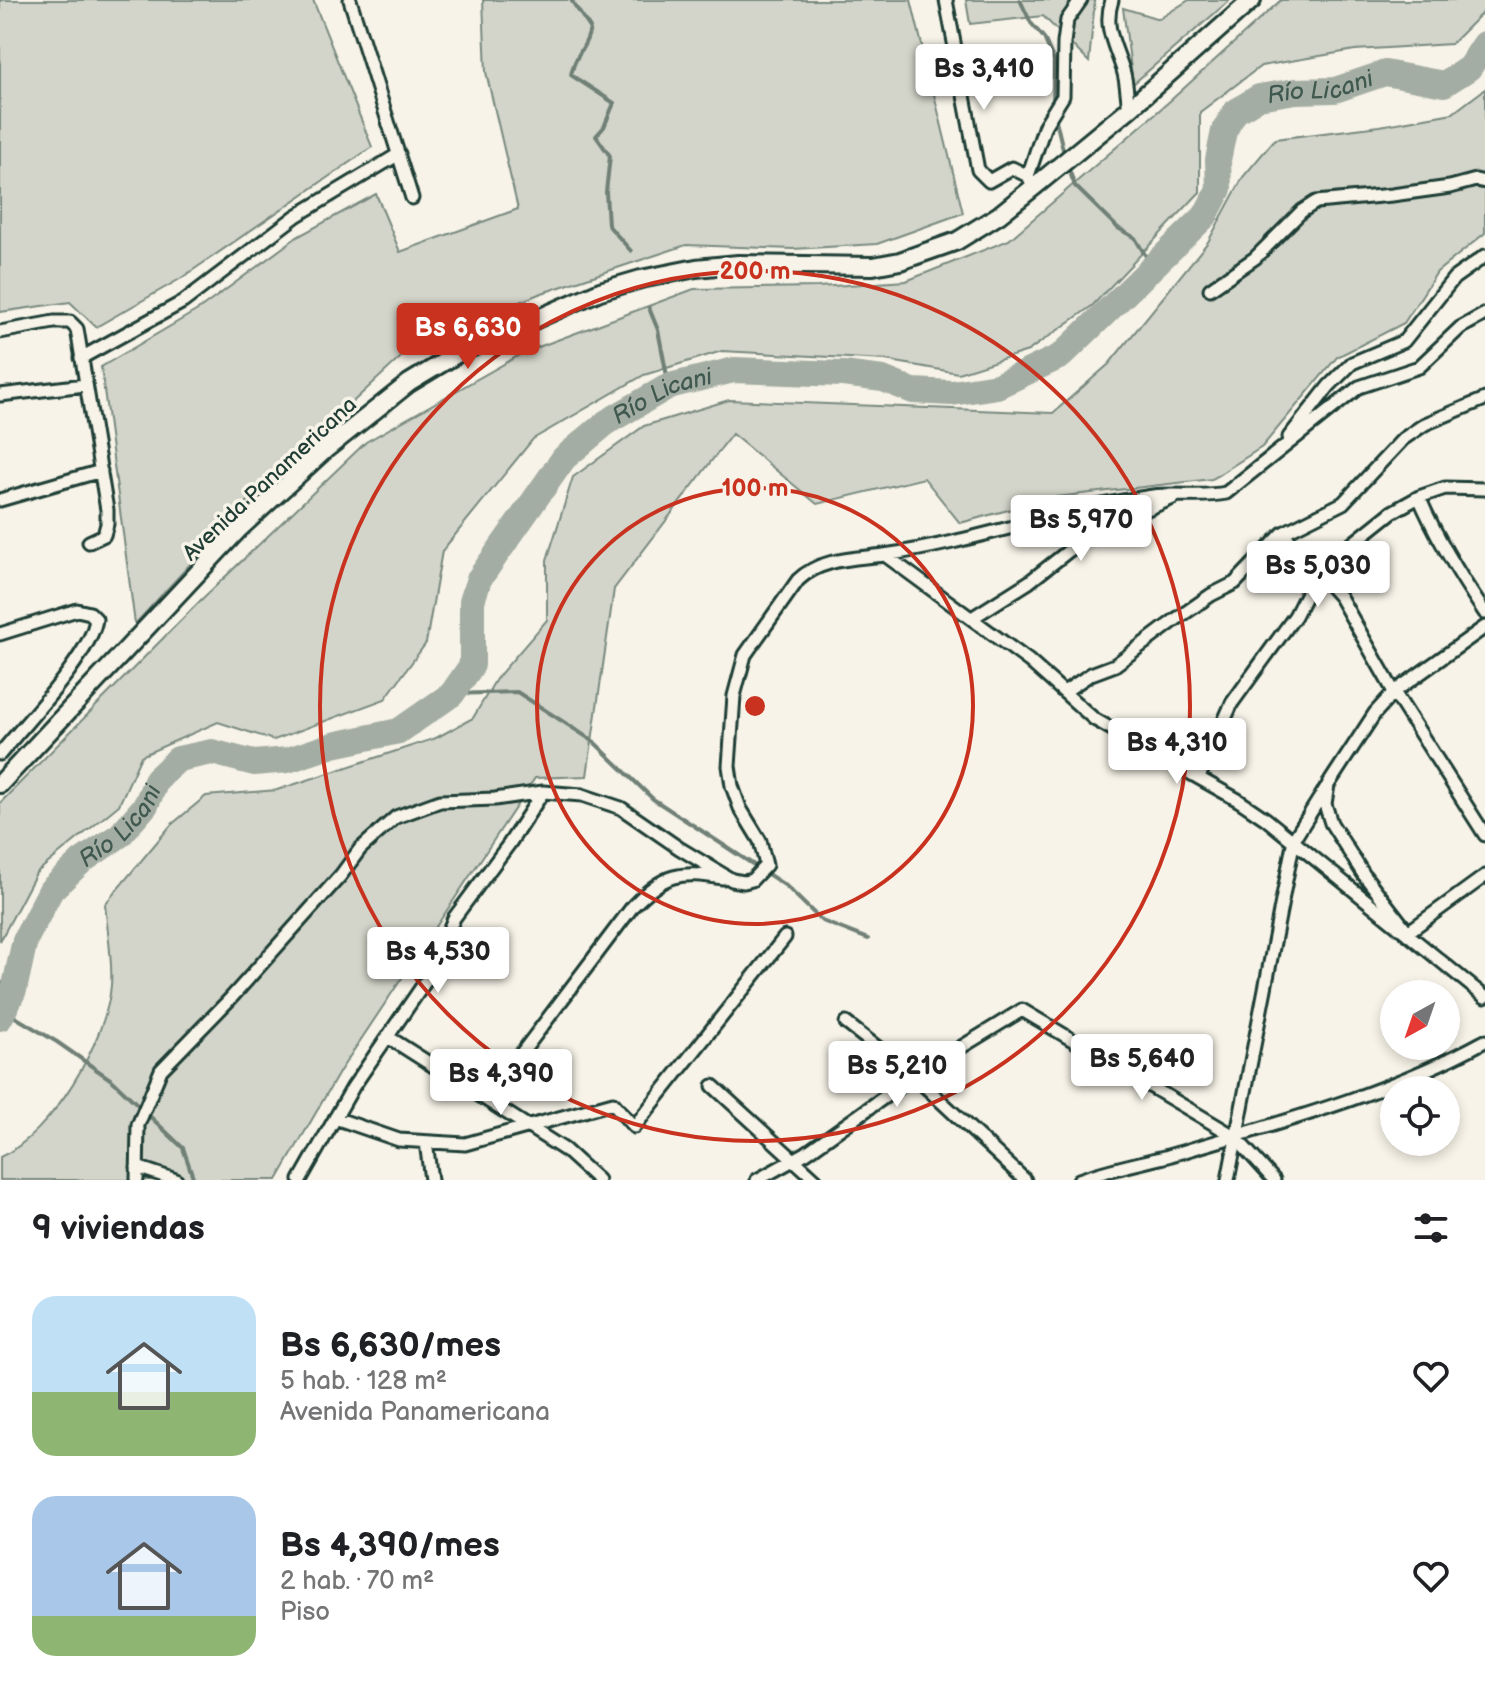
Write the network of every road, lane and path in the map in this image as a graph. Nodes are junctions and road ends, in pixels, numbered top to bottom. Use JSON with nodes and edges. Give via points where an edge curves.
{"nodes":[{"id":1,"x":350,"y":0,"type":"edge"},
{"id":2,"x":946,"y":0,"type":"edge"},
{"id":3,"x":1081,"y":0,"type":"edge"},
{"id":4,"x":1112,"y":0,"type":"edge"},
{"id":5,"x":1252,"y":0,"type":"edge"},
{"id":6,"x":1129,"y":109,"type":"junction"},
{"id":7,"x":399,"y":154,"type":"junction"},
{"id":8,"x":1034,"y":182,"type":"junction"},
{"id":9,"x":1485,"y":182,"type":"edge"},
{"id":10,"x":412,"y":198,"type":"dead end"},
{"id":11,"x":1485,"y":256,"type":"edge"},
{"id":12,"x":1210,"y":289,"type":"dead end"},
{"id":13,"x":1485,"y":314,"type":"edge"},
{"id":14,"x":0,"y":332,"type":"edge"},
{"id":15,"x":81,"y":358,"type":"junction"},
{"id":16,"x":85,"y":385,"type":"junction"},
{"id":17,"x":0,"y":395,"type":"edge"},
{"id":18,"x":1485,"y":399,"type":"edge"},
{"id":19,"x":1485,"y":408,"type":"edge"},
{"id":20,"x":1460,"y":410,"type":"junction"},
{"id":21,"x":1274,"y":456,"type":"junction"},
{"id":22,"x":101,"y":471,"type":"junction"},
{"id":23,"x":1485,"y":489,"type":"edge"},
{"id":24,"x":1183,"y":494,"type":"junction"},
{"id":25,"x":1419,"y":497,"type":"junction"},
{"id":26,"x":0,"y":500,"type":"edge"},
{"id":27,"x":1283,"y":533,"type":"junction"},
{"id":28,"x":89,"y":542,"type":"dead end"},
{"id":29,"x":885,"y":555,"type":"junction"},
{"id":30,"x":1318,"y":571,"type":"junction"},
{"id":31,"x":1485,"y":613,"type":"edge"},
{"id":32,"x":972,"y":618,"type":"junction"},
{"id":33,"x":1485,"y":627,"type":"edge"},
{"id":34,"x":0,"y":634,"type":"edge"},
{"id":35,"x":1064,"y":692,"type":"junction"},
{"id":36,"x":1394,"y":692,"type":"junction"},
{"id":37,"x":0,"y":754,"type":"edge"},
{"id":38,"x":1199,"y":777,"type":"junction"},
{"id":39,"x":0,"y":784,"type":"edge"},
{"id":40,"x":1328,"y":785,"type":"junction"},
{"id":41,"x":543,"y":792,"type":"junction"},
{"id":42,"x":1485,"y":835,"type":"edge"},
{"id":43,"x":1294,"y":839,"type":"junction"},
{"id":44,"x":1485,"y":876,"type":"edge"},
{"id":45,"x":732,"y":880,"type":"junction"},
{"id":46,"x":1408,"y":932,"type":"junction"},
{"id":47,"x":785,"y":937,"type":"dead end"},
{"id":48,"x":1485,"y":997,"type":"edge"},
{"id":49,"x":846,"y":1023,"type":"dead end"},
{"id":50,"x":388,"y":1037,"type":"junction"},
{"id":51,"x":1485,"y":1041,"type":"edge"},
{"id":52,"x":914,"y":1076,"type":"junction"},
{"id":53,"x":713,"y":1086,"type":"dead end"},
{"id":54,"x":487,"y":1099,"type":"junction"},
{"id":55,"x":335,"y":1118,"type":"junction"},
{"id":56,"x":532,"y":1127,"type":"junction"},
{"id":57,"x":1234,"y":1136,"type":"junction"},
{"id":58,"x":426,"y":1142,"type":"junction"},
{"id":59,"x":794,"y":1160,"type":"junction"},
{"id":60,"x":137,"y":1167,"type":"junction"},
{"id":61,"x":137,"y":1180,"type":"edge"},
{"id":62,"x":176,"y":1180,"type":"edge"},
{"id":63,"x":300,"y":1180,"type":"edge"},
{"id":64,"x":431,"y":1180,"type":"edge"},
{"id":65,"x":598,"y":1180,"type":"edge"},
{"id":66,"x":757,"y":1180,"type":"edge"},
{"id":67,"x":816,"y":1180,"type":"edge"},
{"id":68,"x":1025,"y":1180,"type":"edge"},
{"id":69,"x":1079,"y":1180,"type":"edge"},
{"id":70,"x":1228,"y":1180,"type":"edge"},
{"id":71,"x":1274,"y":1180,"type":"edge"}],
"edges":[{"from":1,"to":7,"type":"street"},
{"from":2,"to":8,"type":"street","via":[[978,170],[989,181],[1012,168]]},
{"from":3,"to":8,"type":"street","via":[[1067,20],[1063,96],[1045,125]]},
{"from":4,"to":6,"type":"street","via":[[1109,37],[1124,72]]},
{"from":5,"to":6,"type":"main road","name":"Avenida Panamericana"},
{"from":6,"to":8,"type":"main road","name":"Avenida Panamericana"},
{"from":7,"to":10,"type":"street"},
{"from":7,"to":15,"type":"street","via":[[296,216],[183,302]]},
{"from":8,"to":39,"type":"main road","name":"Avenida Panamericana","via":[[988,223],[957,241],[900,261],[873,266],[738,264],[641,279],[600,291],[457,354],[370,412],[239,529]]},
{"from":9,"to":12,"type":"street","via":[[1316,202],[1255,258]]},
{"from":11,"to":21,"type":"street","via":[[1454,278],[1404,341],[1352,363]]},
{"from":13,"to":21,"type":"street","via":[[1460,328],[1419,367],[1359,387]]},
{"from":14,"to":15,"type":"street","via":[[70,322],[77,329]]},
{"from":15,"to":16,"type":"street"},
{"from":16,"to":17,"type":"street"},
{"from":16,"to":22,"type":"street"},
{"from":18,"to":20,"type":"street"},
{"from":19,"to":20,"type":"street"},
{"from":20,"to":27,"type":"street","via":[[1403,439],[1343,503]]},
{"from":21,"to":24,"type":"street","via":[[1226,493]]},
{"from":22,"to":26,"type":"street"},
{"from":22,"to":28,"type":"street","via":[[107,524],[104,535]]},
{"from":23,"to":25,"type":"street","via":[[1445,488]]},
{"from":24,"to":29,"type":"street","via":[[1084,509],[943,546]]},
{"from":24,"to":32,"type":"street","via":[[1090,534]]},
{"from":25,"to":30,"type":"street"},
{"from":25,"to":31,"type":"street","via":[[1451,562]]},
{"from":27,"to":30,"type":"street"},
{"from":27,"to":35,"type":"street","via":[[1235,583],[1115,665]]},
{"from":29,"to":32,"type":"street"},
{"from":29,"to":45,"type":"street","via":[[807,571],[745,655],[734,696],[729,766],[740,808],[760,841],[766,865],[752,880]]},
{"from":30,"to":36,"type":"street","via":[[1340,597]]},
{"from":30,"to":38,"type":"street","via":[[1295,616],[1232,703]]},
{"from":32,"to":35,"type":"street"},
{"from":33,"to":36,"type":"street"},
{"from":34,"to":37,"type":"street","via":[[77,610],[96,619],[80,655]]},
{"from":35,"to":38,"type":"street","via":[[1094,719]]},
{"from":36,"to":40,"type":"street"},
{"from":36,"to":42,"type":"street"},
{"from":38,"to":43,"type":"street"},
{"from":40,"to":43,"type":"street"},
{"from":40,"to":46,"type":"street","via":[[1325,804],[1331,823]]},
{"from":41,"to":45,"type":"street","via":[[582,795],[621,808]]},
{"from":41,"to":50,"type":"street","via":[[454,918],[432,972]]},
{"from":41,"to":60,"type":"street","via":[[440,801],[396,817],[378,831],[161,1070],[138,1125]]},
{"from":43,"to":46,"type":"street"},
{"from":43,"to":57,"type":"street"},
{"from":44,"to":46,"type":"street"},
{"from":45,"to":54,"type":"street","via":[[670,875],[647,891]]},
{"from":46,"to":48,"type":"street"},
{"from":47,"to":56,"type":"street","via":[[634,1127],[613,1103]]},
{"from":49,"to":52,"type":"street"},
{"from":50,"to":54,"type":"street"},
{"from":50,"to":55,"type":"street"},
{"from":51,"to":57,"type":"street","via":[[1380,1089]]},
{"from":52,"to":57,"type":"street","via":[[1022,1010]]},
{"from":52,"to":59,"type":"street"},
{"from":52,"to":68,"type":"street"},
{"from":53,"to":59,"type":"street"},
{"from":54,"to":56,"type":"street"},
{"from":55,"to":58,"type":"street","via":[[399,1140]]},
{"from":55,"to":63,"type":"street"},
{"from":56,"to":58,"type":"street","via":[[465,1144]]},
{"from":56,"to":65,"type":"street"},
{"from":57,"to":69,"type":"street"},
{"from":57,"to":70,"type":"street"},
{"from":57,"to":71,"type":"street"},
{"from":58,"to":64,"type":"street"},
{"from":59,"to":66,"type":"street"},
{"from":59,"to":67,"type":"street"},
{"from":60,"to":61,"type":"street"},
{"from":60,"to":62,"type":"street"}]}
